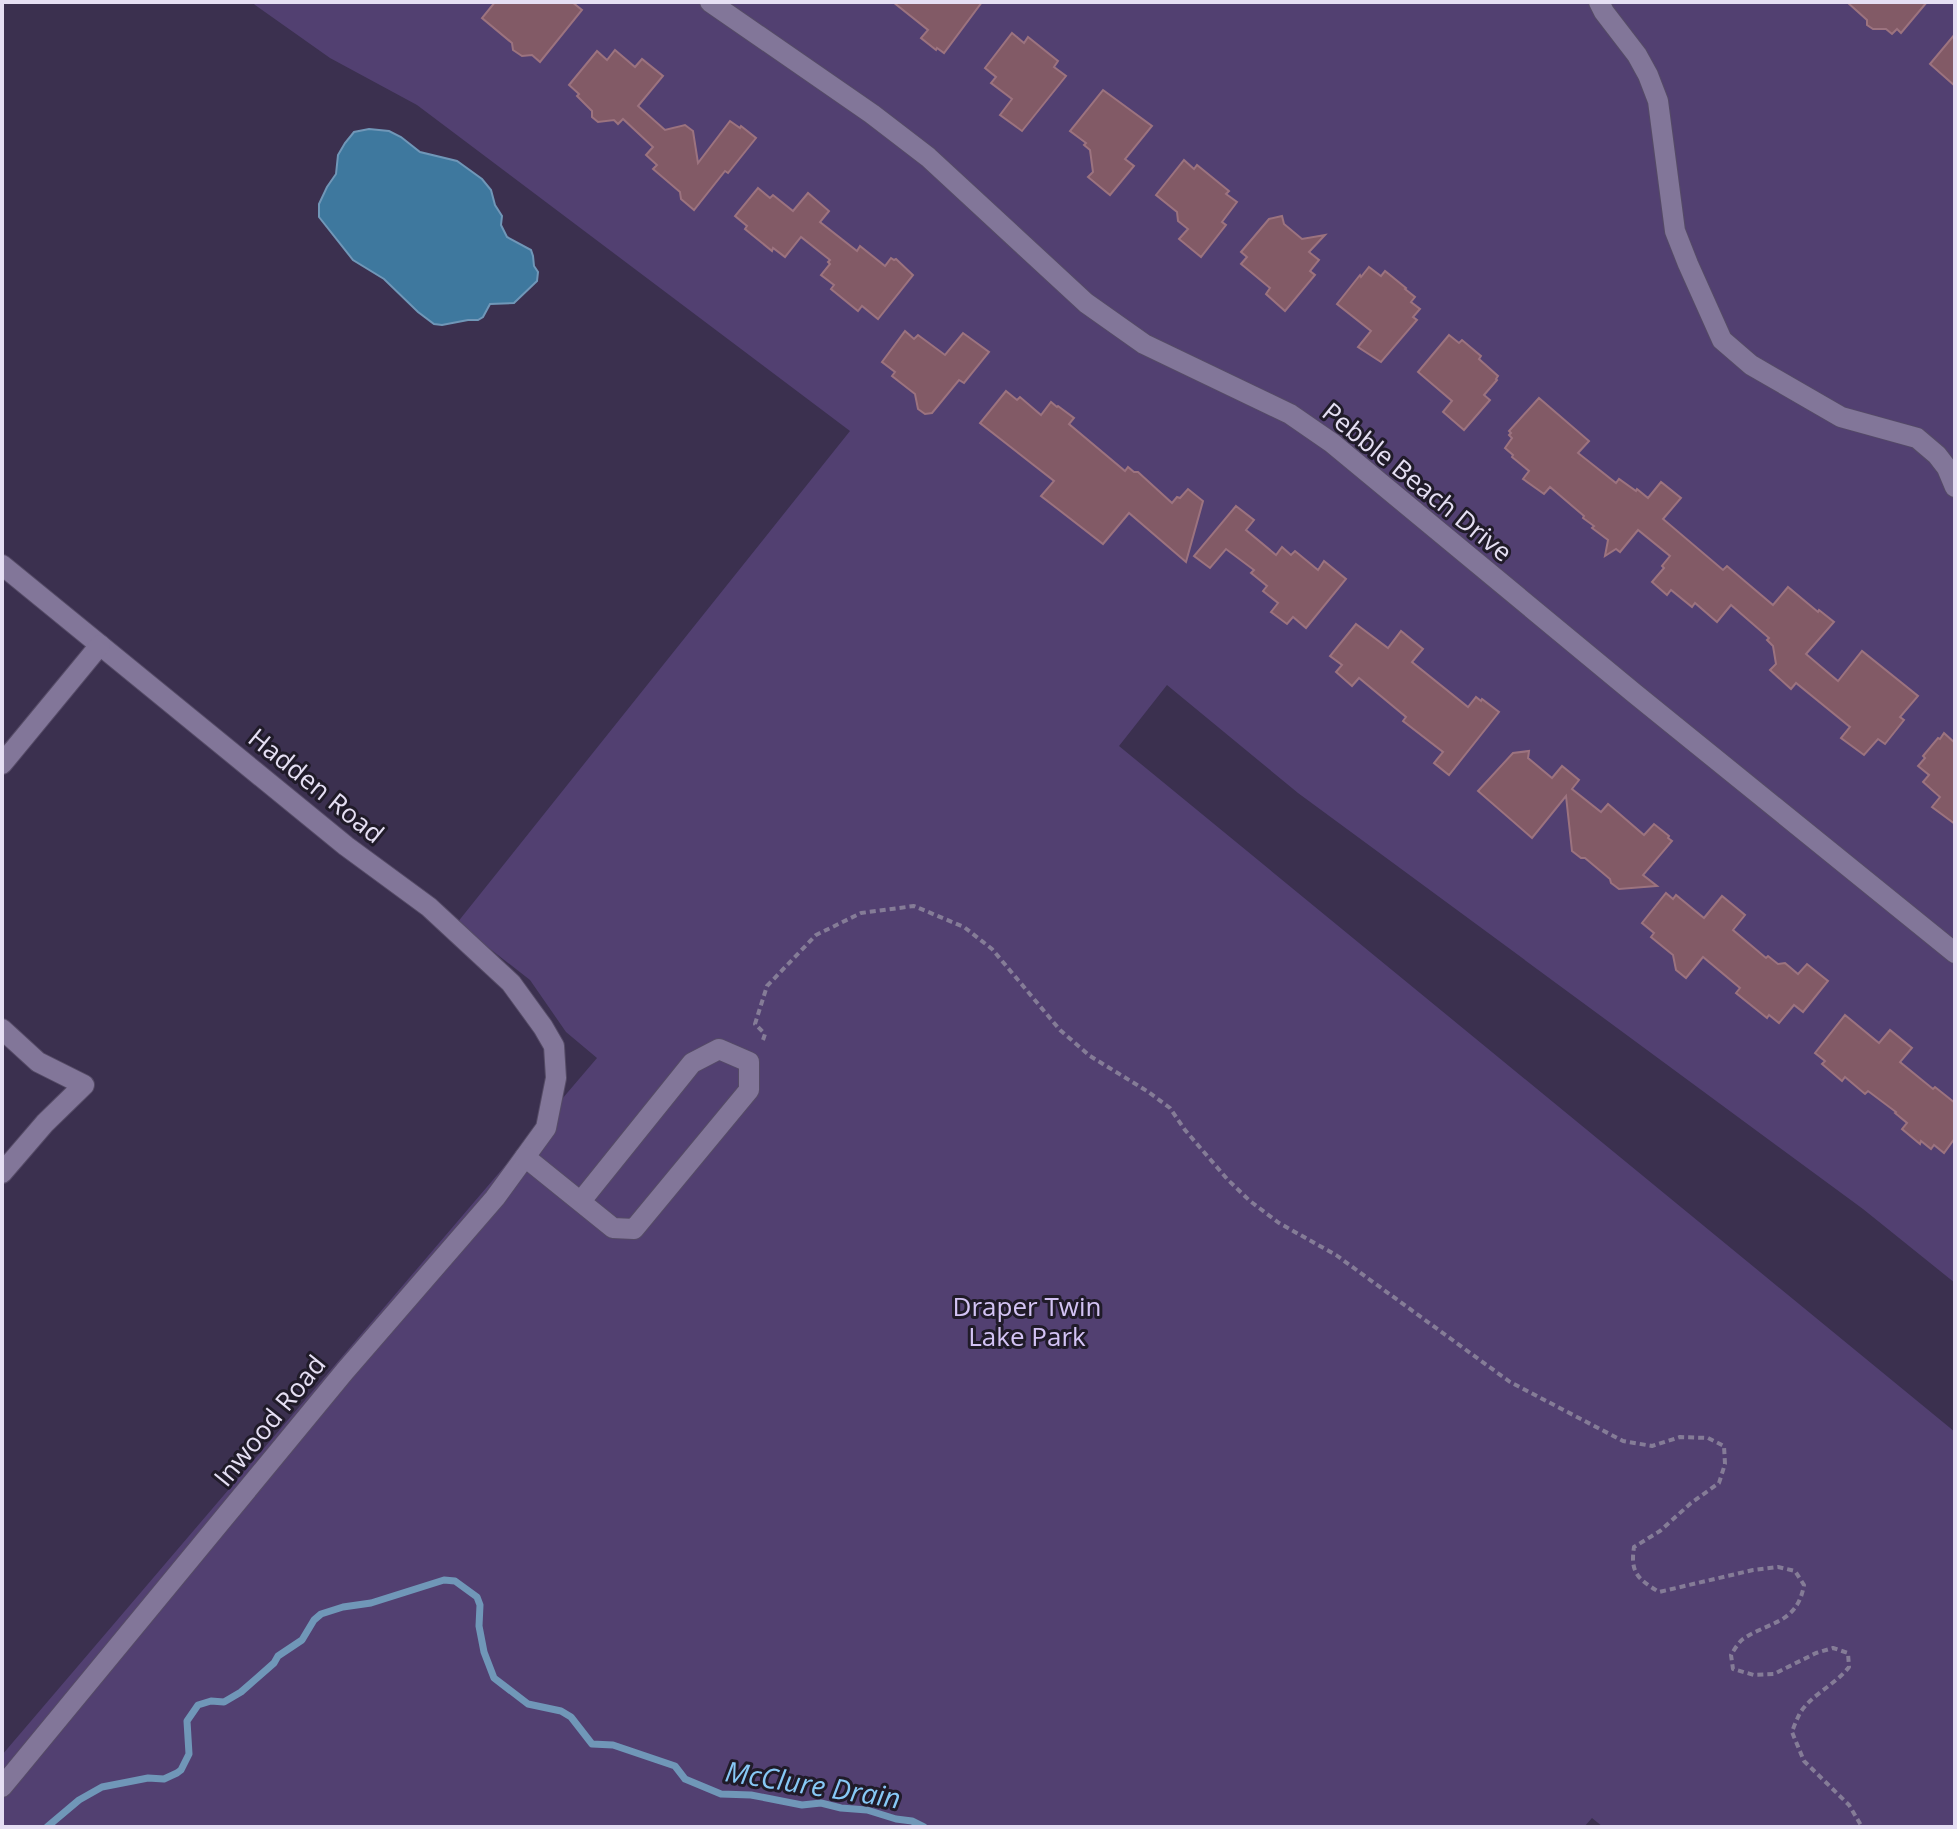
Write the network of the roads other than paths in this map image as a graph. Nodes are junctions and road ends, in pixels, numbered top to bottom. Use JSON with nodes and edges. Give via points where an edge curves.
{"nodes":[{"id":1,"x":710,"y":2,"type":"edge"},
{"id":2,"x":1599,"y":2,"type":"edge"},
{"id":3,"x":1955,"y":487,"type":"edge"},
{"id":4,"x":2,"y":565,"type":"edge"},
{"id":5,"x":100,"y":645,"type":"junction"},
{"id":6,"x":2,"y":764,"type":"edge"},
{"id":7,"x":1954,"y":951,"type":"edge"},
{"id":8,"x":2,"y":1029,"type":"edge"},
{"id":9,"x":556,"y":1078,"type":"joint"},
{"id":10,"x":525,"y":1157,"type":"junction"},
{"id":11,"x":2,"y":1173,"type":"edge"},
{"id":12,"x":581,"y":1201,"type":"junction"},
{"id":13,"x":2,"y":1787,"type":"edge"}],
"edges":[{"from":1,"to":7,"type":"street","name":"Pebble Beach Drive","via":[[928,157],[1086,303],[1144,344],[1290,414],[1332,443]]},
{"from":2,"to":3,"type":"street","via":[[1637,55],[1658,101],[1675,231],[1722,340],[1751,365],[1841,417],[1917,438],[1937,455]]},
{"from":4,"to":5,"type":"street","name":"Hadden Road"},
{"from":5,"to":6,"type":"street"},
{"from":5,"to":9,"type":"street","name":"Hadden Road","via":[[429,907],[511,983],[554,1046]]},
{"from":8,"to":11,"type":"street","via":[[38,1062],[84,1085]]},
{"from":9,"to":10,"type":"street","name":"Inwood Road","via":[[546,1128]]},
{"from":10,"to":12,"type":"street"},
{"from":10,"to":13,"type":"street","name":"Inwood Road"},
{"from":12,"to":12,"type":"street","via":[[613,1228],[634,1229],[749,1090],[749,1062],[719,1049],[692,1063]]}]}
